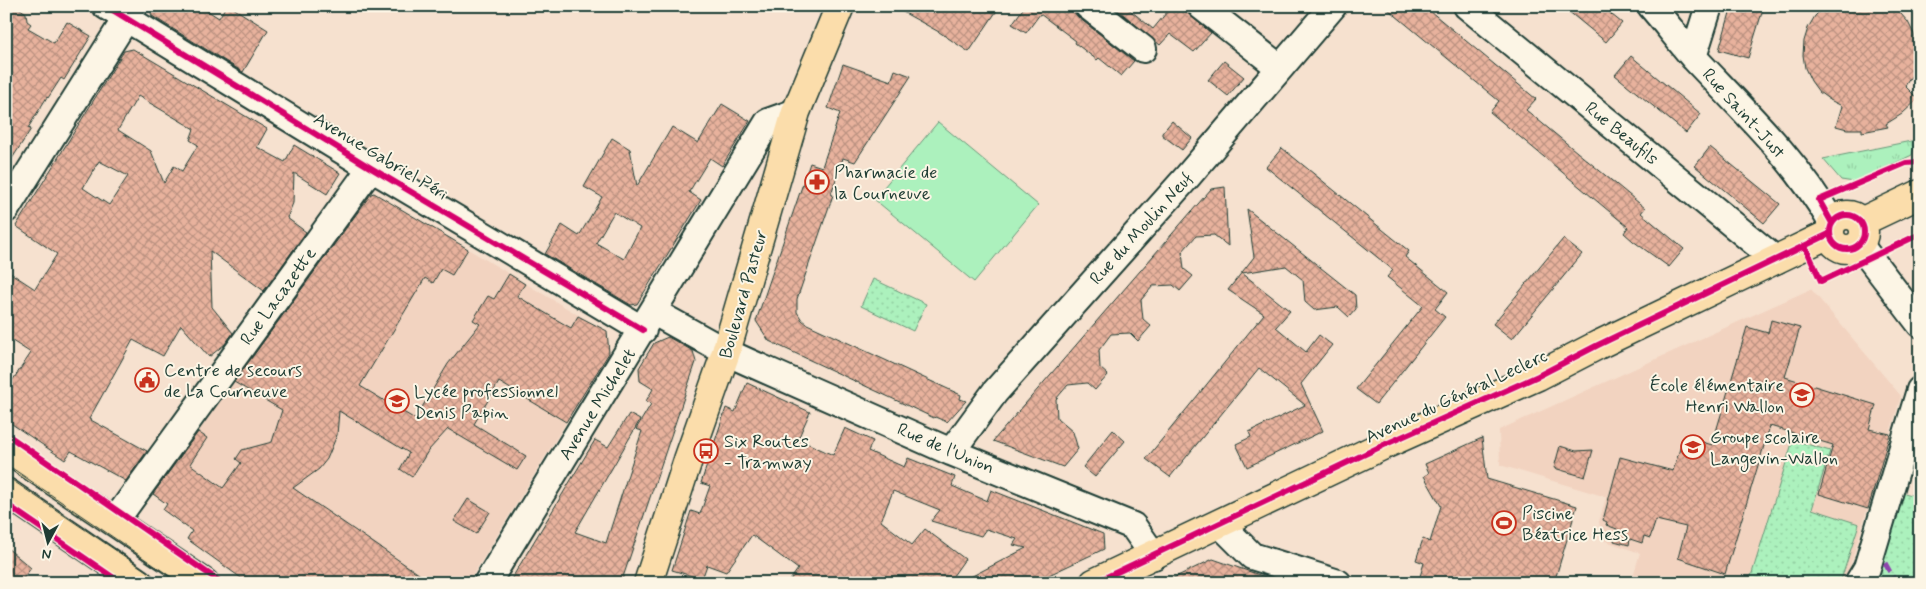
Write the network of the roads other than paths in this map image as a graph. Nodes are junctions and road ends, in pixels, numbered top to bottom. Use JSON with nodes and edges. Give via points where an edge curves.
{"nodes":[{"id":1,"x":840,"y":6,"type":"edge"},
{"id":2,"x":1088,"y":6,"type":"edge"},
{"id":3,"x":1201,"y":6,"type":"edge"},
{"id":4,"x":1333,"y":6,"type":"edge"},
{"id":5,"x":1467,"y":6,"type":"edge"},
{"id":6,"x":1651,"y":6,"type":"edge"},
{"id":7,"x":1709,"y":6,"type":"edge"},
{"id":8,"x":122,"y":11,"type":"edge"},
{"id":9,"x":1143,"y":49,"type":"dead end"},
{"id":10,"x":1693,"y":57,"type":"junction"},
{"id":11,"x":1280,"y":68,"type":"junction"},
{"id":12,"x":796,"y":112,"type":"junction"},
{"id":13,"x":370,"y":168,"type":"junction"},
{"id":14,"x":1920,"y":194,"type":"edge"},
{"id":15,"x":6,"y":209,"type":"edge"},
{"id":16,"x":1831,"y":229,"type":"junction"},
{"id":17,"x":1860,"y":233,"type":"junction"},
{"id":18,"x":1776,"y":260,"type":"junction"},
{"id":19,"x":648,"y":321,"type":"junction"},
{"id":20,"x":1920,"y":324,"type":"edge"},
{"id":21,"x":726,"y":352,"type":"junction"},
{"id":22,"x":1920,"y":390,"type":"edge"},
{"id":23,"x":6,"y":449,"type":"edge"},
{"id":24,"x":950,"y":452,"type":"junction"},
{"id":25,"x":6,"y":492,"type":"edge"},
{"id":26,"x":105,"y":515,"type":"junction"},
{"id":27,"x":1220,"y":524,"type":"junction"},
{"id":28,"x":1154,"y":556,"type":"junction"},
{"id":29,"x":104,"y":559,"type":"junction"},
{"id":30,"x":138,"y":583,"type":"edge"},
{"id":31,"x":206,"y":583,"type":"edge"},
{"id":32,"x":487,"y":583,"type":"edge"},
{"id":33,"x":648,"y":583,"type":"edge"},
{"id":34,"x":1094,"y":583,"type":"edge"},
{"id":35,"x":1338,"y":583,"type":"edge"},
{"id":36,"x":1858,"y":583,"type":"edge"}],
"edges":[{"from":1,"to":12,"type":"main road","name":"Boulevard Pasteur"},
{"from":2,"to":9,"type":"street"},
{"from":3,"to":11,"type":"street"},
{"from":4,"to":11,"type":"street","name":"Rue du Moulin Neuf"},
{"from":5,"to":18,"type":"street","name":"Rue Beaufils"},
{"from":6,"to":10,"type":"street","name":"Rue Saint-Just"},
{"from":7,"to":10,"type":"street"},
{"from":8,"to":13,"type":"street","name":"Avenue Gabriel Péri"},
{"from":8,"to":15,"type":"street"},
{"from":10,"to":16,"type":"street","name":"Rue Saint-Just","via":[[1802,178],[1819,200]]},
{"from":11,"to":24,"type":"street","name":"Rue du Moulin Neuf","via":[[995,392]]},
{"from":12,"to":19,"type":"street","name":"Avenue Michelet","via":[[768,122]]},
{"from":12,"to":21,"type":"main road","name":"Boulevard Pasteur"},
{"from":13,"to":19,"type":"street","name":"Avenue Gabriel Péri"},
{"from":13,"to":26,"type":"street","name":"Rue Lacazette"},
{"from":14,"to":17,"type":"main road"},
{"from":16,"to":17,"type":"main road","via":[[1834,244],[1844,249],[1854,247]]},
{"from":16,"to":18,"type":"main road","name":"Avenue du Général Leclerc"},
{"from":17,"to":20,"type":"street"},
{"from":18,"to":27,"type":"main road","name":"Avenue du Général Leclerc","via":[[1538,376]]},
{"from":19,"to":21,"type":"street","name":"Avenue Gabriel Péri"},
{"from":19,"to":32,"type":"street","name":"Avenue Michelet"},
{"from":21,"to":24,"type":"street","name":"Rue de l'Union"},
{"from":21,"to":33,"type":"main road","name":"Boulevard Pasteur"},
{"from":22,"to":36,"type":"street","via":[[1867,568]]},
{"from":23,"to":26,"type":"main road"},
{"from":24,"to":28,"type":"street","name":"Rue de l'Union","via":[[1133,526]]},
{"from":25,"to":29,"type":"main road"},
{"from":26,"to":29,"type":"main road"},
{"from":26,"to":31,"type":"main road"},
{"from":27,"to":28,"type":"main road","name":"Avenue du Général Leclerc"},
{"from":27,"to":35,"type":"street","via":[[1252,556]]},
{"from":28,"to":34,"type":"main road","name":"Avenue du Général Leclerc"},
{"from":29,"to":30,"type":"main road"}]}
